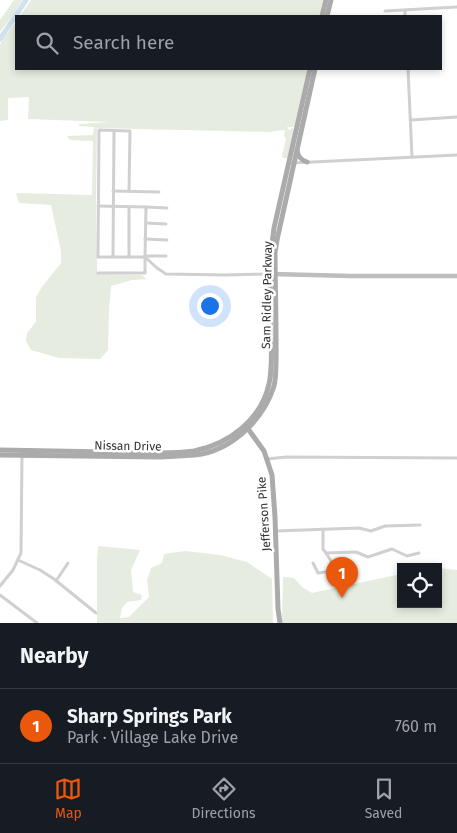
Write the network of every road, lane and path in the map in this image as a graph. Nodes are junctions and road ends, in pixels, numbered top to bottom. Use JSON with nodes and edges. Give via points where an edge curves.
{"nodes":[{"id":1,"x":326,"y":0,"type":"edge"},
{"id":2,"x":330,"y":0,"type":"edge"},
{"id":3,"x":457,"y":7,"type":"edge"},
{"id":4,"x":405,"y":10,"type":"junction"},
{"id":5,"x":385,"y":11,"type":"dead end"},
{"id":6,"x":322,"y":15,"type":"edge"},
{"id":7,"x":327,"y":15,"type":"edge"},
{"id":8,"x":405,"y":15,"type":"edge"},
{"id":9,"x":310,"y":70,"type":"edge"},
{"id":10,"x":315,"y":70,"type":"edge"},
{"id":11,"x":408,"y":70,"type":"edge"},
{"id":12,"x":457,"y":117,"type":"edge"},
{"id":13,"x":411,"y":120,"type":"junction"},
{"id":14,"x":114,"y":131,"type":"junction"},
{"id":15,"x":297,"y":147,"type":"junction"},
{"id":16,"x":457,"y":155,"type":"edge"},
{"id":17,"x":412,"y":156,"type":"junction"},
{"id":18,"x":292,"y":162,"type":"junction"},
{"id":19,"x":307,"y":162,"type":"junction"},
{"id":20,"x":114,"y":191,"type":"junction"},
{"id":21,"x":129,"y":191,"type":"junction"},
{"id":22,"x":160,"y":192,"type":"dead end"},
{"id":23,"x":98,"y":206,"type":"junction"},
{"id":24,"x":114,"y":206,"type":"junction"},
{"id":25,"x":129,"y":207,"type":"junction"},
{"id":26,"x":146,"y":207,"type":"junction"},
{"id":27,"x":166,"y":208,"type":"dead end"},
{"id":28,"x":146,"y":223,"type":"junction"},
{"id":29,"x":166,"y":224,"type":"dead end"},
{"id":30,"x":145,"y":240,"type":"junction"},
{"id":31,"x":167,"y":240,"type":"dead end"},
{"id":32,"x":145,"y":256,"type":"junction"},
{"id":33,"x":166,"y":256,"type":"dead end"},
{"id":34,"x":112,"y":257,"type":"junction"},
{"id":35,"x":129,"y":257,"type":"junction"},
{"id":36,"x":98,"y":273,"type":"dead end"},
{"id":37,"x":273,"y":274,"type":"junction"},
{"id":38,"x":457,"y":276,"type":"edge"},
{"id":39,"x":247,"y":427,"type":"junction"},
{"id":40,"x":0,"y":450,"type":"edge"},
{"id":41,"x":22,"y":453,"type":"junction"},
{"id":42,"x":0,"y":454,"type":"edge"},
{"id":43,"x":267,"y":458,"type":"junction"},
{"id":44,"x":457,"y":458,"type":"edge"},
{"id":45,"x":420,"y":525,"type":"dead end"},
{"id":46,"x":323,"y":529,"type":"junction"},
{"id":47,"x":276,"y":531,"type":"junction"},
{"id":48,"x":326,"y":553,"type":"junction"},
{"id":49,"x":419,"y":553,"type":"dead end"},
{"id":50,"x":18,"y":560,"type":"junction"},
{"id":51,"x":68,"y":564,"type":"dead end"},
{"id":52,"x":313,"y":564,"type":"dead end"},
{"id":53,"x":332,"y":571,"type":"junction"},
{"id":54,"x":332,"y":579,"type":"dead end"},
{"id":55,"x":56,"y":580,"type":"junction"},
{"id":56,"x":0,"y":586,"type":"edge"},
{"id":57,"x":0,"y":595,"type":"edge"},
{"id":58,"x":278,"y":609,"type":"junction"},
{"id":59,"x":96,"y":613,"type":"dead end"},
{"id":60,"x":36,"y":623,"type":"edge"},
{"id":61,"x":276,"y":623,"type":"edge"},
{"id":62,"x":280,"y":623,"type":"edge"}],
"edges":[{"from":1,"to":6,"type":"main road"},
{"from":2,"to":7,"type":"main road"},
{"from":3,"to":4,"type":"street"},
{"from":4,"to":5,"type":"street"},
{"from":4,"to":8,"type":"street"},
{"from":9,"to":18,"type":"main road","name":"Sam Ridley Parkway"},
{"from":10,"to":15,"type":"main road","name":"Sam Ridley Parkway"},
{"from":11,"to":13,"type":"street"},
{"from":12,"to":13,"type":"street"},
{"from":13,"to":17,"type":"street"},
{"from":14,"to":20,"type":"street"},
{"from":14,"to":21,"type":"street","via":[[130,131]]},
{"from":14,"to":23,"type":"street","via":[[99,130]]},
{"from":15,"to":18,"type":"main road","name":"Sam Ridley Parkway"},
{"from":15,"to":19,"type":"main road","via":[[300,158]]},
{"from":16,"to":17,"type":"street"},
{"from":17,"to":19,"type":"street"},
{"from":18,"to":19,"type":"street"},
{"from":18,"to":37,"type":"main road","name":"Sam Ridley Parkway"},
{"from":20,"to":21,"type":"street"},
{"from":20,"to":24,"type":"street"},
{"from":21,"to":22,"type":"street"},
{"from":23,"to":24,"type":"street"},
{"from":23,"to":34,"type":"street","via":[[98,256]]},
{"from":24,"to":25,"type":"street"},
{"from":24,"to":34,"type":"street"},
{"from":25,"to":26,"type":"street"},
{"from":25,"to":35,"type":"street"},
{"from":26,"to":27,"type":"street"},
{"from":26,"to":28,"type":"street"},
{"from":28,"to":29,"type":"street"},
{"from":28,"to":30,"type":"street"},
{"from":30,"to":31,"type":"street"},
{"from":30,"to":32,"type":"street"},
{"from":32,"to":33,"type":"street"},
{"from":32,"to":35,"type":"street"},
{"from":32,"to":36,"type":"street","via":[[145,273]]},
{"from":32,"to":37,"type":"street","via":[[166,274]]},
{"from":34,"to":35,"type":"street"},
{"from":37,"to":38,"type":"main road"},
{"from":37,"to":39,"type":"main road","name":"Sam Ridley Parkway","via":[[274,385],[264,408]]},
{"from":39,"to":41,"type":"main road","name":"Nissan Drive","via":[[219,449],[203,454]]},
{"from":39,"to":43,"type":"main road","name":"Jefferson Pike"},
{"from":40,"to":41,"type":"main road","name":"Nissan Drive"},
{"from":41,"to":42,"type":"main road","name":"Nissan Drive"},
{"from":41,"to":50,"type":"street"},
{"from":43,"to":44,"type":"street"},
{"from":43,"to":47,"type":"main road","name":"Jefferson Pike","via":[[274,484]]},
{"from":45,"to":46,"type":"street","via":[[385,526],[371,531]]},
{"from":46,"to":47,"type":"street"},
{"from":46,"to":48,"type":"street"},
{"from":47,"to":58,"type":"main road","name":"Jefferson Pike"},
{"from":48,"to":49,"type":"street","via":[[356,552],[368,557],[392,549],[407,556]]},
{"from":48,"to":53,"type":"street"},
{"from":50,"to":55,"type":"street"},
{"from":50,"to":56,"type":"street"},
{"from":51,"to":55,"type":"street"},
{"from":52,"to":53,"type":"street","via":[[318,573]]},
{"from":53,"to":54,"type":"street"},
{"from":55,"to":59,"type":"street"},
{"from":57,"to":60,"type":"street"},
{"from":58,"to":61,"type":"main road","name":"Jefferson Pike"},
{"from":58,"to":62,"type":"main road","name":"Jefferson Pike"}]}
